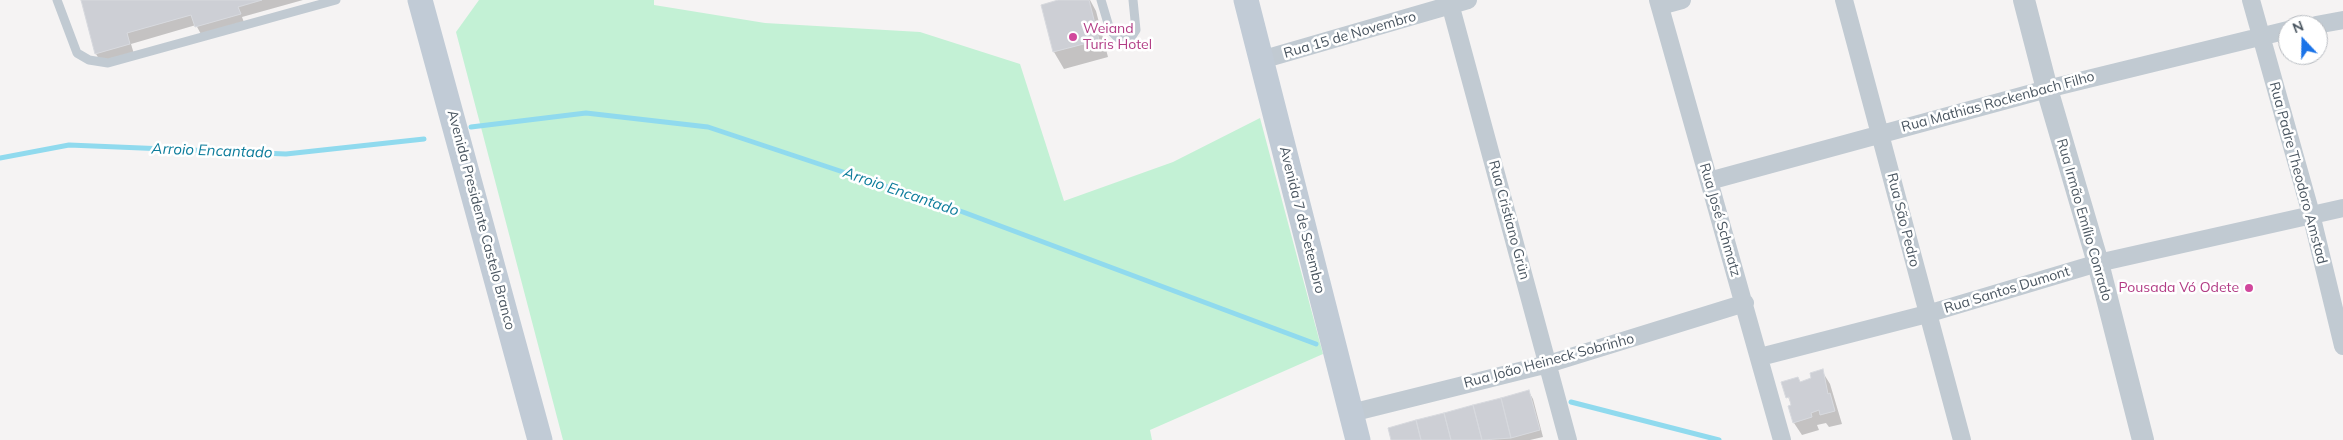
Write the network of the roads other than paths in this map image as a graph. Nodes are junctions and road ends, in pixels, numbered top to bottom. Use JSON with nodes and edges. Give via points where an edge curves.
{"nodes":[{"id":1,"x":56,"y":0,"type":"edge"},
{"id":2,"x":336,"y":0,"type":"edge"},
{"id":3,"x":404,"y":0,"type":"edge"},
{"id":4,"x":420,"y":0,"type":"edge"},
{"id":5,"x":1101,"y":0,"type":"edge"},
{"id":6,"x":1132,"y":0,"type":"edge"},
{"id":7,"x":1246,"y":0,"type":"edge"},
{"id":8,"x":1262,"y":0,"type":"edge"},
{"id":9,"x":1468,"y":0,"type":"edge"},
{"id":10,"x":1682,"y":0,"type":"edge"},
{"id":11,"x":1844,"y":0,"type":"edge"},
{"id":12,"x":2024,"y":0,"type":"edge"},
{"id":13,"x":2251,"y":0,"type":"edge"},
{"id":14,"x":1450,"y":3,"type":"edge"},
{"id":15,"x":1659,"y":3,"type":"edge"},
{"id":16,"x":2343,"y":20,"type":"edge"},
{"id":17,"x":2328,"y":23,"type":"edge"},
{"id":18,"x":2278,"y":32,"type":"edge"},
{"id":19,"x":2261,"y":36,"type":"junction"},
{"id":20,"x":1268,"y":58,"type":"junction"},
{"id":21,"x":2047,"y":89,"type":"junction"},
{"id":22,"x":1881,"y":133,"type":"junction"},
{"id":23,"x":1709,"y":181,"type":"junction"},
{"id":24,"x":2343,"y":208,"type":"edge"},
{"id":25,"x":2311,"y":214,"type":"junction"},
{"id":26,"x":2098,"y":263,"type":"junction"},
{"id":27,"x":1745,"y":303,"type":"junction"},
{"id":28,"x":1927,"y":314,"type":"junction"},
{"id":29,"x":2343,"y":346,"type":"edge"},
{"id":30,"x":1760,"y":356,"type":"junction"},
{"id":31,"x":1548,"y":364,"type":"junction"},
{"id":32,"x":1358,"y":411,"type":"junction"},
{"id":33,"x":523,"y":440,"type":"edge"},
{"id":34,"x":540,"y":440,"type":"edge"},
{"id":35,"x":1358,"y":440,"type":"edge"},
{"id":36,"x":1374,"y":440,"type":"edge"},
{"id":37,"x":1568,"y":440,"type":"edge"},
{"id":38,"x":1782,"y":440,"type":"edge"},
{"id":39,"x":1962,"y":440,"type":"edge"},
{"id":40,"x":2143,"y":440,"type":"edge"}],
"edges":[{"from":1,"to":2,"type":"lane","via":[[77,52],[89,60],[108,63]]},
{"from":3,"to":33,"type":"main road","name":"Avenida Presidente Castelo Branco"},
{"from":4,"to":34,"type":"main road","name":"Avenida Presidente Castelo Branco"},
{"from":5,"to":6,"type":"lane","via":[[1110,30],[1118,38],[1132,36],[1136,30]]},
{"from":7,"to":20,"type":"main road","name":"Avenida 7 de Setembro"},
{"from":8,"to":20,"type":"main road","name":"Avenida 7 de Setembro"},
{"from":9,"to":14,"type":"street","name":"Rua 15 de Novembro"},
{"from":10,"to":15,"type":"street"},
{"from":11,"to":22,"type":"street","name":"Rua São Pedro"},
{"from":12,"to":21,"type":"street","name":"Rua Irmão Emílio Conrado"},
{"from":13,"to":19,"type":"street","name":"Rua Padre Theodoro Amstad"},
{"from":14,"to":20,"type":"street","name":"Rua 15 de Novembro"},
{"from":14,"to":31,"type":"street","name":"Rua Cristiano Grün"},
{"from":15,"to":23,"type":"street","name":"Rua José Schmatz"},
{"from":16,"to":17,"type":"street"},
{"from":18,"to":19,"type":"street","name":"Rua Mathias Rockenbach Filho"},
{"from":19,"to":21,"type":"street","name":"Rua Mathias Rockenbach Filho"},
{"from":19,"to":25,"type":"street","name":"Rua Padre Theodoro Amstad"},
{"from":20,"to":32,"type":"main road","name":"Avenida 7 de Setembro"},
{"from":21,"to":22,"type":"street","name":"Rua Mathias Rockenbach Filho"},
{"from":21,"to":26,"type":"street","name":"Rua Irmão Emílio Conrado"},
{"from":22,"to":23,"type":"street","name":"Rua Mathias Rockenbach Filho"},
{"from":22,"to":28,"type":"street","name":"Rua São Pedro"},
{"from":23,"to":27,"type":"street","name":"Rua José Schmatz"},
{"from":24,"to":25,"type":"street","name":"Rua Santos Dumont"},
{"from":25,"to":26,"type":"street","name":"Rua Santos Dumont"},
{"from":25,"to":29,"type":"street","name":"Rua Padre Theodoro Amstad"},
{"from":26,"to":28,"type":"street","name":"Rua Santos Dumont"},
{"from":26,"to":40,"type":"street","name":"Rua Irmão Emílio Conrado"},
{"from":27,"to":30,"type":"street","name":"Rua José Schmatz"},
{"from":27,"to":31,"type":"street","name":"Rua João Heineck Sobrinho"},
{"from":28,"to":30,"type":"street","name":"Rua Santos Dumont"},
{"from":28,"to":39,"type":"street","name":"Rua São Pedro"},
{"from":30,"to":38,"type":"street","name":"Rua José Schmatz"},
{"from":31,"to":32,"type":"street","name":"Rua João Heineck Sobrinho"},
{"from":31,"to":37,"type":"street","name":"Rua Cristiano Grün"},
{"from":32,"to":35,"type":"main road","name":"Avenida 7 de Setembro"},
{"from":32,"to":36,"type":"main road","name":"Avenida 7 de Setembro"}]}
